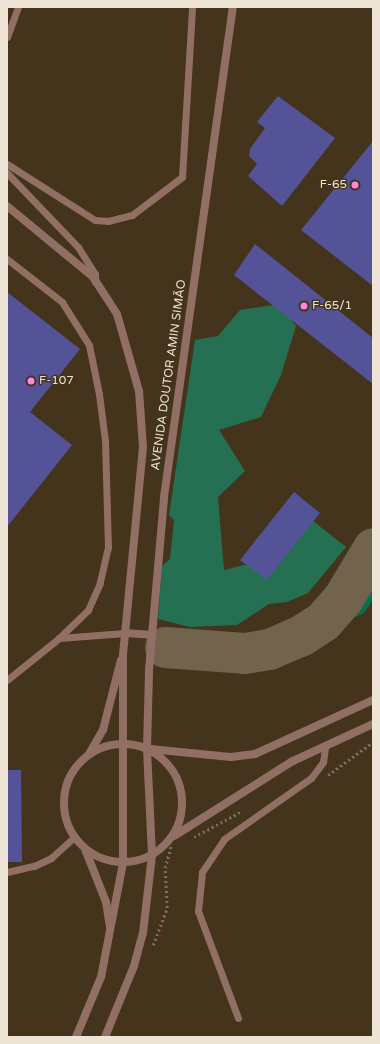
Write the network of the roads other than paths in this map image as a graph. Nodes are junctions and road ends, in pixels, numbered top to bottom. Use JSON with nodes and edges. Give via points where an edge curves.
{"nodes":[{"id":1,"x":18,"y":7,"type":"edge"},
{"id":2,"x":192,"y":7,"type":"edge"},
{"id":3,"x":233,"y":7,"type":"edge"},
{"id":4,"x":7,"y":37,"type":"edge"},
{"id":5,"x":7,"y":164,"type":"edge"},
{"id":6,"x":7,"y":173,"type":"edge"},
{"id":7,"x":7,"y":206,"type":"edge"},
{"id":8,"x":7,"y":259,"type":"edge"},
{"id":9,"x":95,"y":282,"type":"junction"},
{"id":10,"x":125,"y":633,"type":"junction"},
{"id":11,"x":152,"y":635,"type":"junction"},
{"id":12,"x":60,"y":638,"type":"junction"},
{"id":13,"x":123,"y":656,"type":"junction"},
{"id":14,"x":7,"y":680,"type":"edge"},
{"id":15,"x":373,"y":700,"type":"edge"},
{"id":16,"x":373,"y":724,"type":"edge"},
{"id":17,"x":123,"y":744,"type":"junction"},
{"id":18,"x":325,"y":747,"type":"junction"},
{"id":19,"x":147,"y":749,"type":"junction"},
{"id":20,"x":89,"y":754,"type":"junction"},
{"id":21,"x":173,"y":836,"type":"junction"},
{"id":22,"x":74,"y":837,"type":"junction"},
{"id":23,"x":85,"y":848,"type":"junction"},
{"id":24,"x":152,"y":855,"type":"junction"},
{"id":25,"x":123,"y":863,"type":"junction"},
{"id":26,"x":7,"y":872,"type":"edge"},
{"id":27,"x":111,"y":933,"type":"junction"},
{"id":28,"x":238,"y":1018,"type":"dead end"},
{"id":29,"x":76,"y":1037,"type":"edge"},
{"id":30,"x":105,"y":1037,"type":"edge"}],
"edges":[{"from":1,"to":4,"type":"lane"},
{"from":2,"to":5,"type":"lane","via":[[182,177],[132,215],[108,221],[95,220]]},
{"from":3,"to":11,"type":"street","name":"AVENIDA DOUTOR AMIN SIMÃO","via":[[164,497]]},
{"from":6,"to":9,"type":"lane","via":[[78,246],[95,274]]},
{"from":7,"to":9,"type":"street","name":"AVENIDA DOUTOR AMIN SIMÃO"},
{"from":8,"to":12,"type":"lane","via":[[62,302],[89,344],[99,394],[105,441],[108,547],[100,583],[88,610]]},
{"from":9,"to":10,"type":"street","name":"AVENIDA DOUTOR AMIN SIMÃO","via":[[117,314],[139,391],[143,447]]},
{"from":10,"to":11,"type":"street"},
{"from":10,"to":12,"type":"lane"},
{"from":10,"to":13,"type":"street","name":"AVENIDA DOUTOR AMIN SIMÃO"},
{"from":11,"to":19,"type":"street","name":"AVENIDA DOUTOR AMIN SIMÃO"},
{"from":12,"to":14,"type":"lane"},
{"from":13,"to":17,"type":"street","name":"AVENIDA DOUTOR AMIN SIMÃO"},
{"from":13,"to":20,"type":"street","via":[[115,676],[112,700],[103,730]]},
{"from":15,"to":19,"type":"street","via":[[255,754],[231,757]]},
{"from":16,"to":18,"type":"street"},
{"from":17,"to":19,"type":"street"},
{"from":17,"to":20,"type":"street","via":[[107,746]]},
{"from":17,"to":25,"type":"street","name":"AVENIDA DOUTOR AMIN SIMÃO"},
{"from":18,"to":21,"type":"street","via":[[291,762]]},
{"from":18,"to":28,"type":"lane","via":[[323,762],[311,778],[224,839],[202,872],[198,912]]},
{"from":19,"to":21,"type":"street","via":[[162,758],[174,771],[180,786],[183,803],[180,820]]},
{"from":19,"to":24,"type":"street","name":"AVENIDA DOUTOR AMIN SIMÃO"},
{"from":20,"to":22,"type":"street","via":[[75,769],[65,791],[65,815]]},
{"from":21,"to":24,"type":"street"},
{"from":22,"to":23,"type":"street"},
{"from":22,"to":26,"type":"lane","via":[[51,858],[34,866]]},
{"from":23,"to":25,"type":"street","via":[[96,856]]},
{"from":23,"to":27,"type":"street","via":[[106,902]]},
{"from":24,"to":25,"type":"street"},
{"from":24,"to":30,"type":"street","name":"AVENIDA DOUTOR AMIN SIMÃO","via":[[143,933],[134,966]]},
{"from":25,"to":27,"type":"street","name":"AVENIDA DOUTOR AMIN SIMÃO"},
{"from":27,"to":29,"type":"street","name":"AVENIDA DOUTOR AMIN SIMÃO","via":[[101,977]]}]}
